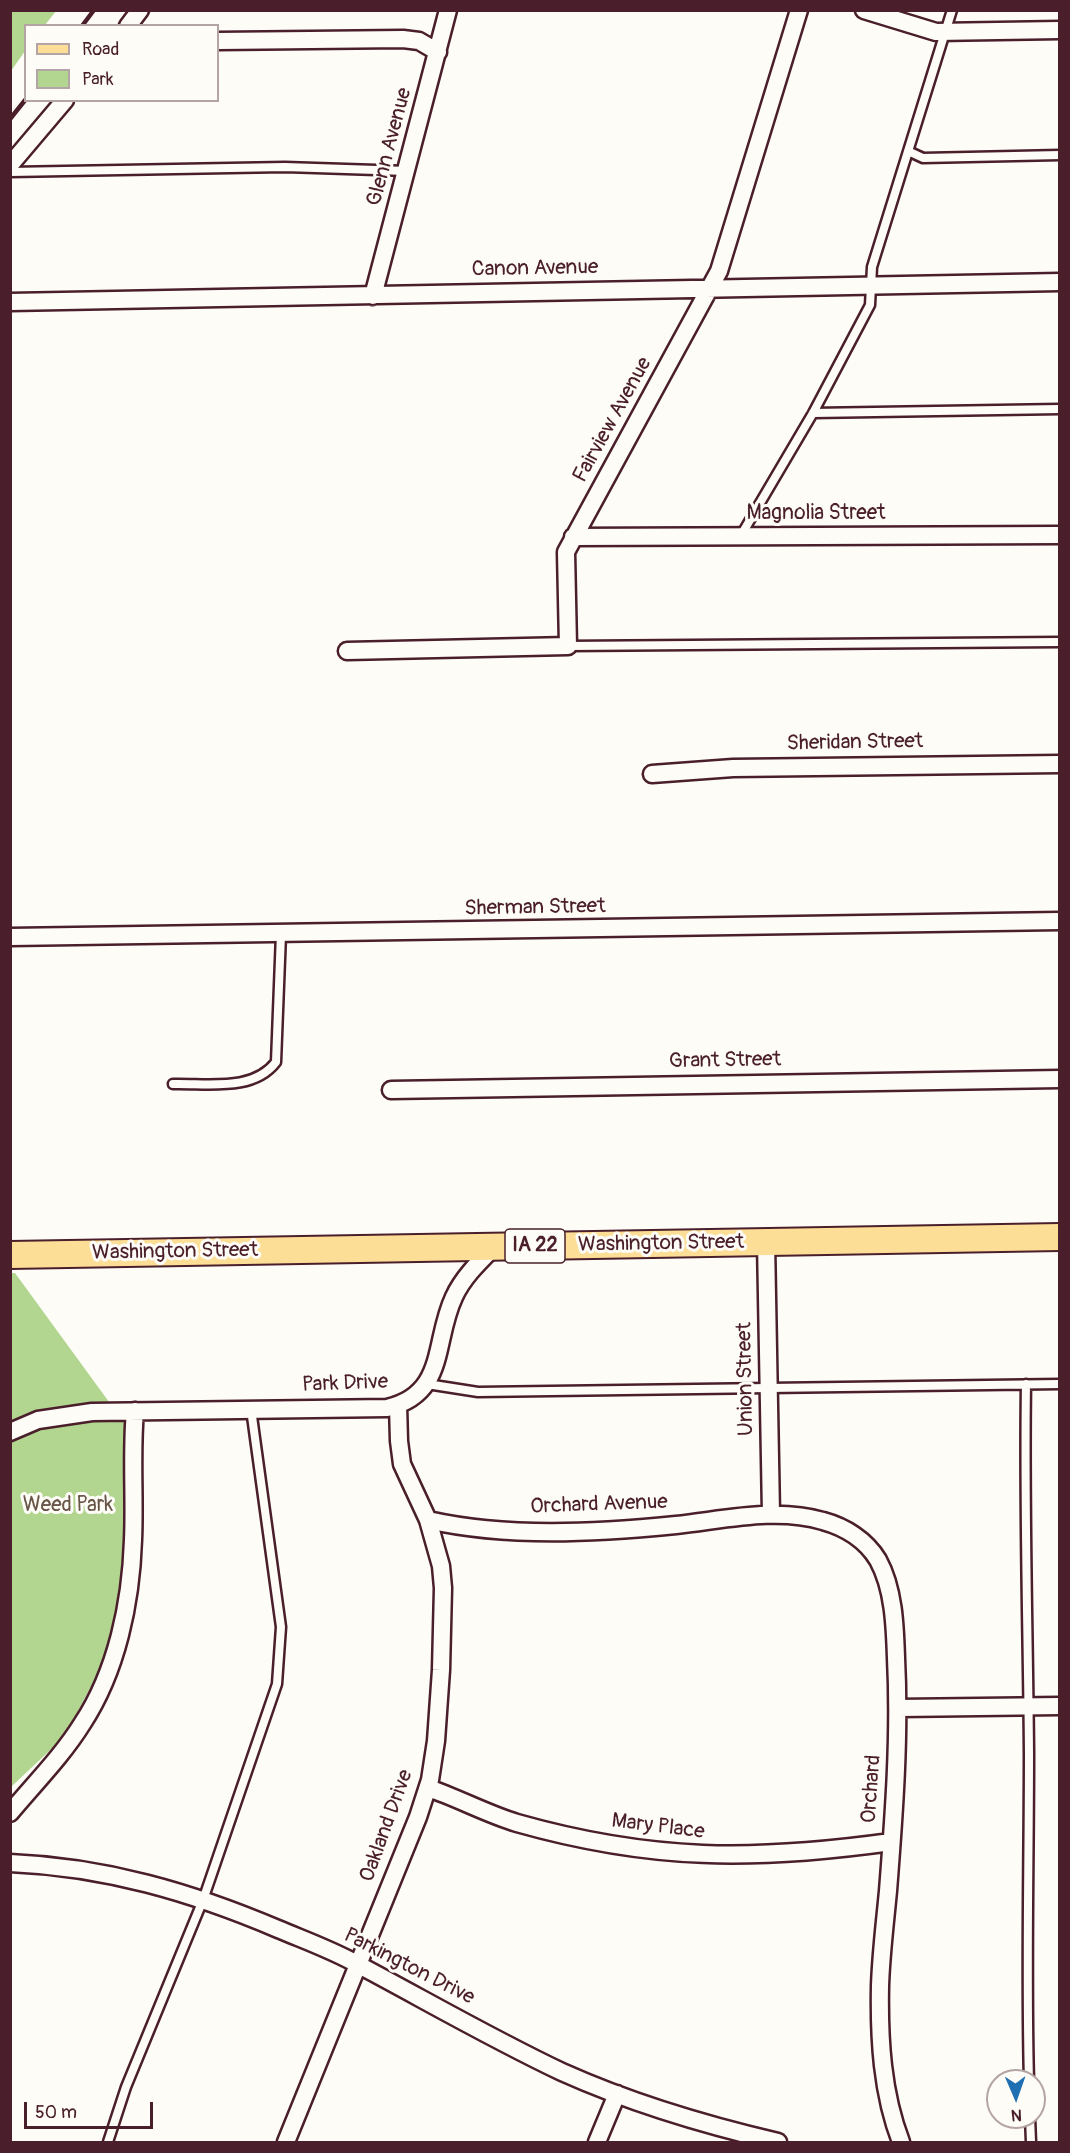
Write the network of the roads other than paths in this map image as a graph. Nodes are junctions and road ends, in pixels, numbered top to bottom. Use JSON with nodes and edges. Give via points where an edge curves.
{"nodes":[{"id":1,"x":140,"y":10,"type":"edge"},
{"id":2,"x":448,"y":10,"type":"edge"},
{"id":3,"x":799,"y":10,"type":"edge"},
{"id":4,"x":864,"y":10,"type":"edge"},
{"id":5,"x":952,"y":10,"type":"edge"},
{"id":6,"x":130,"y":24,"type":"edge"},
{"id":7,"x":1059,"y":30,"type":"edge"},
{"id":8,"x":946,"y":32,"type":"junction"},
{"id":9,"x":219,"y":41,"type":"edge"},
{"id":10,"x":438,"y":52,"type":"junction"},
{"id":11,"x":63,"y":102,"type":"edge"},
{"id":12,"x":908,"y":151,"type":"junction"},
{"id":13,"x":1059,"y":156,"type":"edge"},
{"id":14,"x":10,"y":165,"type":"edge"},
{"id":15,"x":408,"y":171,"type":"junction"},
{"id":16,"x":10,"y":172,"type":"edge"},
{"id":17,"x":1059,"y":282,"type":"edge"},
{"id":18,"x":873,"y":284,"type":"junction"},
{"id":19,"x":711,"y":288,"type":"junction"},
{"id":20,"x":373,"y":296,"type":"junction"},
{"id":21,"x":10,"y":302,"type":"edge"},
{"id":22,"x":1059,"y":409,"type":"edge"},
{"id":23,"x":813,"y":412,"type":"junction"},
{"id":24,"x":1059,"y":535,"type":"edge"},
{"id":25,"x":573,"y":537,"type":"junction"},
{"id":26,"x":740,"y":537,"type":"junction"},
{"id":27,"x":1059,"y":642,"type":"edge"},
{"id":28,"x":568,"y":646,"type":"junction"},
{"id":29,"x":346,"y":651,"type":"dead end"},
{"id":30,"x":1059,"y":764,"type":"edge"},
{"id":31,"x":652,"y":774,"type":"dead end"},
{"id":32,"x":1059,"y":921,"type":"edge"},
{"id":33,"x":281,"y":934,"type":"junction"},
{"id":34,"x":10,"y":937,"type":"edge"},
{"id":35,"x":1059,"y":1079,"type":"edge"},
{"id":36,"x":173,"y":1084,"type":"dead end"},
{"id":37,"x":391,"y":1090,"type":"dead end"},
{"id":38,"x":1059,"y":1238,"type":"edge"},
{"id":39,"x":766,"y":1242,"type":"junction"},
{"id":40,"x":495,"y":1246,"type":"junction"},
{"id":41,"x":10,"y":1255,"type":"edge"},
{"id":42,"x":427,"y":1384,"type":"junction"},
{"id":43,"x":1026,"y":1384,"type":"junction"},
{"id":44,"x":1059,"y":1384,"type":"edge"},
{"id":45,"x":769,"y":1389,"type":"junction"},
{"id":46,"x":398,"y":1405,"type":"junction"},
{"id":47,"x":251,"y":1409,"type":"junction"},
{"id":48,"x":135,"y":1411,"type":"junction"},
{"id":49,"x":10,"y":1431,"type":"edge"},
{"id":50,"x":771,"y":1514,"type":"junction"},
{"id":51,"x":428,"y":1520,"type":"junction"},
{"id":52,"x":1059,"y":1706,"type":"edge"},
{"id":53,"x":1028,"y":1707,"type":"junction"},
{"id":54,"x":899,"y":1708,"type":"junction"},
{"id":55,"x":428,"y":1788,"type":"junction"},
{"id":56,"x":10,"y":1813,"type":"edge"},
{"id":57,"x":891,"y":1842,"type":"junction"},
{"id":58,"x":10,"y":1863,"type":"edge"},
{"id":59,"x":203,"y":1900,"type":"junction"},
{"id":60,"x":357,"y":1963,"type":"junction"},
{"id":61,"x":1029,"y":2069,"type":"edge"},
{"id":62,"x":617,"y":2094,"type":"junction"},
{"id":63,"x":108,"y":2142,"type":"edge"},
{"id":64,"x":286,"y":2142,"type":"edge"},
{"id":65,"x":597,"y":2142,"type":"edge"},
{"id":66,"x":778,"y":2142,"type":"edge"},
{"id":67,"x":901,"y":2142,"type":"edge"}],
"edges":[{"from":1,"to":6,"type":"street"},
{"from":2,"to":10,"type":"street","name":"Glenn Avenue"},
{"from":3,"to":19,"type":"street","name":"Fairview Avenue","via":[[737,217]]},
{"from":4,"to":8,"type":"street"},
{"from":5,"to":8,"type":"lane"},
{"from":7,"to":8,"type":"street"},
{"from":8,"to":12,"type":"lane"},
{"from":9,"to":10,"type":"street","via":[[403,39],[418,41]]},
{"from":10,"to":15,"type":"street","name":"Glenn Avenue"},
{"from":11,"to":14,"type":"street"},
{"from":12,"to":13,"type":"lane","via":[[923,158]]},
{"from":12,"to":18,"type":"lane","via":[[872,267]]},
{"from":15,"to":16,"type":"lane","via":[[285,167]]},
{"from":15,"to":20,"type":"street","name":"Glenn Avenue"},
{"from":17,"to":18,"type":"street","name":"Canon Avenue"},
{"from":18,"to":19,"type":"street","name":"Canon Avenue"},
{"from":18,"to":23,"type":"lane","via":[[870,305]]},
{"from":19,"to":20,"type":"street","name":"Canon Avenue"},
{"from":19,"to":25,"type":"street","name":"Fairview Avenue"},
{"from":20,"to":21,"type":"street","name":"Canon Avenue"},
{"from":22,"to":23,"type":"lane"},
{"from":23,"to":26,"type":"lane"},
{"from":24,"to":26,"type":"street","name":"Magnolia Street"},
{"from":25,"to":26,"type":"street","name":"Magnolia Street"},
{"from":25,"to":28,"type":"street","name":"Fairview Avenue","via":[[565,561]]},
{"from":27,"to":28,"type":"lane"},
{"from":28,"to":29,"type":"street"},
{"from":30,"to":31,"type":"street","name":"Sheridan Street","via":[[733,768]]},
{"from":32,"to":33,"type":"street","name":"Sherman Street"},
{"from":33,"to":34,"type":"street","name":"Sherman Street"},
{"from":33,"to":36,"type":"lane","via":[[276,1062],[247,1083]]},
{"from":35,"to":37,"type":"street","name":"Grant Street"},
{"from":38,"to":39,"type":"main road","name":"Washington Street","number":"IA 22"},
{"from":39,"to":40,"type":"main road","name":"Washington Street","number":"IA 22"},
{"from":39,"to":45,"type":"street","name":"Union Street"},
{"from":40,"to":41,"type":"main road","name":"Washington Street","number":"IA 22"},
{"from":40,"to":42,"type":"street","via":[[454,1295]]},
{"from":42,"to":45,"type":"lane","via":[[478,1392]]},
{"from":42,"to":46,"type":"street","name":"Park Drive"},
{"from":43,"to":44,"type":"lane"},
{"from":43,"to":45,"type":"lane"},
{"from":43,"to":53,"type":"lane"},
{"from":45,"to":50,"type":"street","name":"Union Street"},
{"from":46,"to":47,"type":"street","name":"Park Drive"},
{"from":46,"to":51,"type":"street","name":"Oakland Drive","via":[[402,1464]]},
{"from":47,"to":48,"type":"street","name":"Park Drive"},
{"from":47,"to":59,"type":"lane","via":[[281,1628],[277,1684]]},
{"from":48,"to":49,"type":"street","name":"Park Drive","via":[[63,1416]]},
{"from":48,"to":56,"type":"street","via":[[132,1561],[112,1659],[83,1722]]},
{"from":50,"to":51,"type":"street","name":"Orchard Avenue","via":[[574,1532]]},
{"from":50,"to":54,"type":"street","name":"Orchard","via":[[840,1526],[878,1560],[890,1597]]},
{"from":51,"to":55,"type":"street","name":"Oakland Drive","via":[[443,1588],[436,1741]]},
{"from":52,"to":53,"type":"street"},
{"from":53,"to":54,"type":"street"},
{"from":53,"to":61,"type":"lane"},
{"from":54,"to":57,"type":"street","name":"Orchard"},
{"from":55,"to":57,"type":"street","name":"Mary Place","via":[[514,1822],[671,1854],[776,1856]]},
{"from":55,"to":60,"type":"street","name":"Oakland Drive"},
{"from":57,"to":67,"type":"street","name":"Orchard","via":[[880,2031],[886,2087]]},
{"from":58,"to":59,"type":"street","name":"Parkington Drive","via":[[49,1864],[123,1876]]},
{"from":59,"to":60,"type":"street","name":"Parkington Drive"},
{"from":59,"to":63,"type":"lane","via":[[126,2087]]},
{"from":60,"to":62,"type":"street","name":"Parkington Drive","via":[[560,2071]]},
{"from":60,"to":64,"type":"street","name":"Oakland Drive"},
{"from":62,"to":65,"type":"street"},
{"from":62,"to":66,"type":"street","name":"Parkington Drive"}]}
